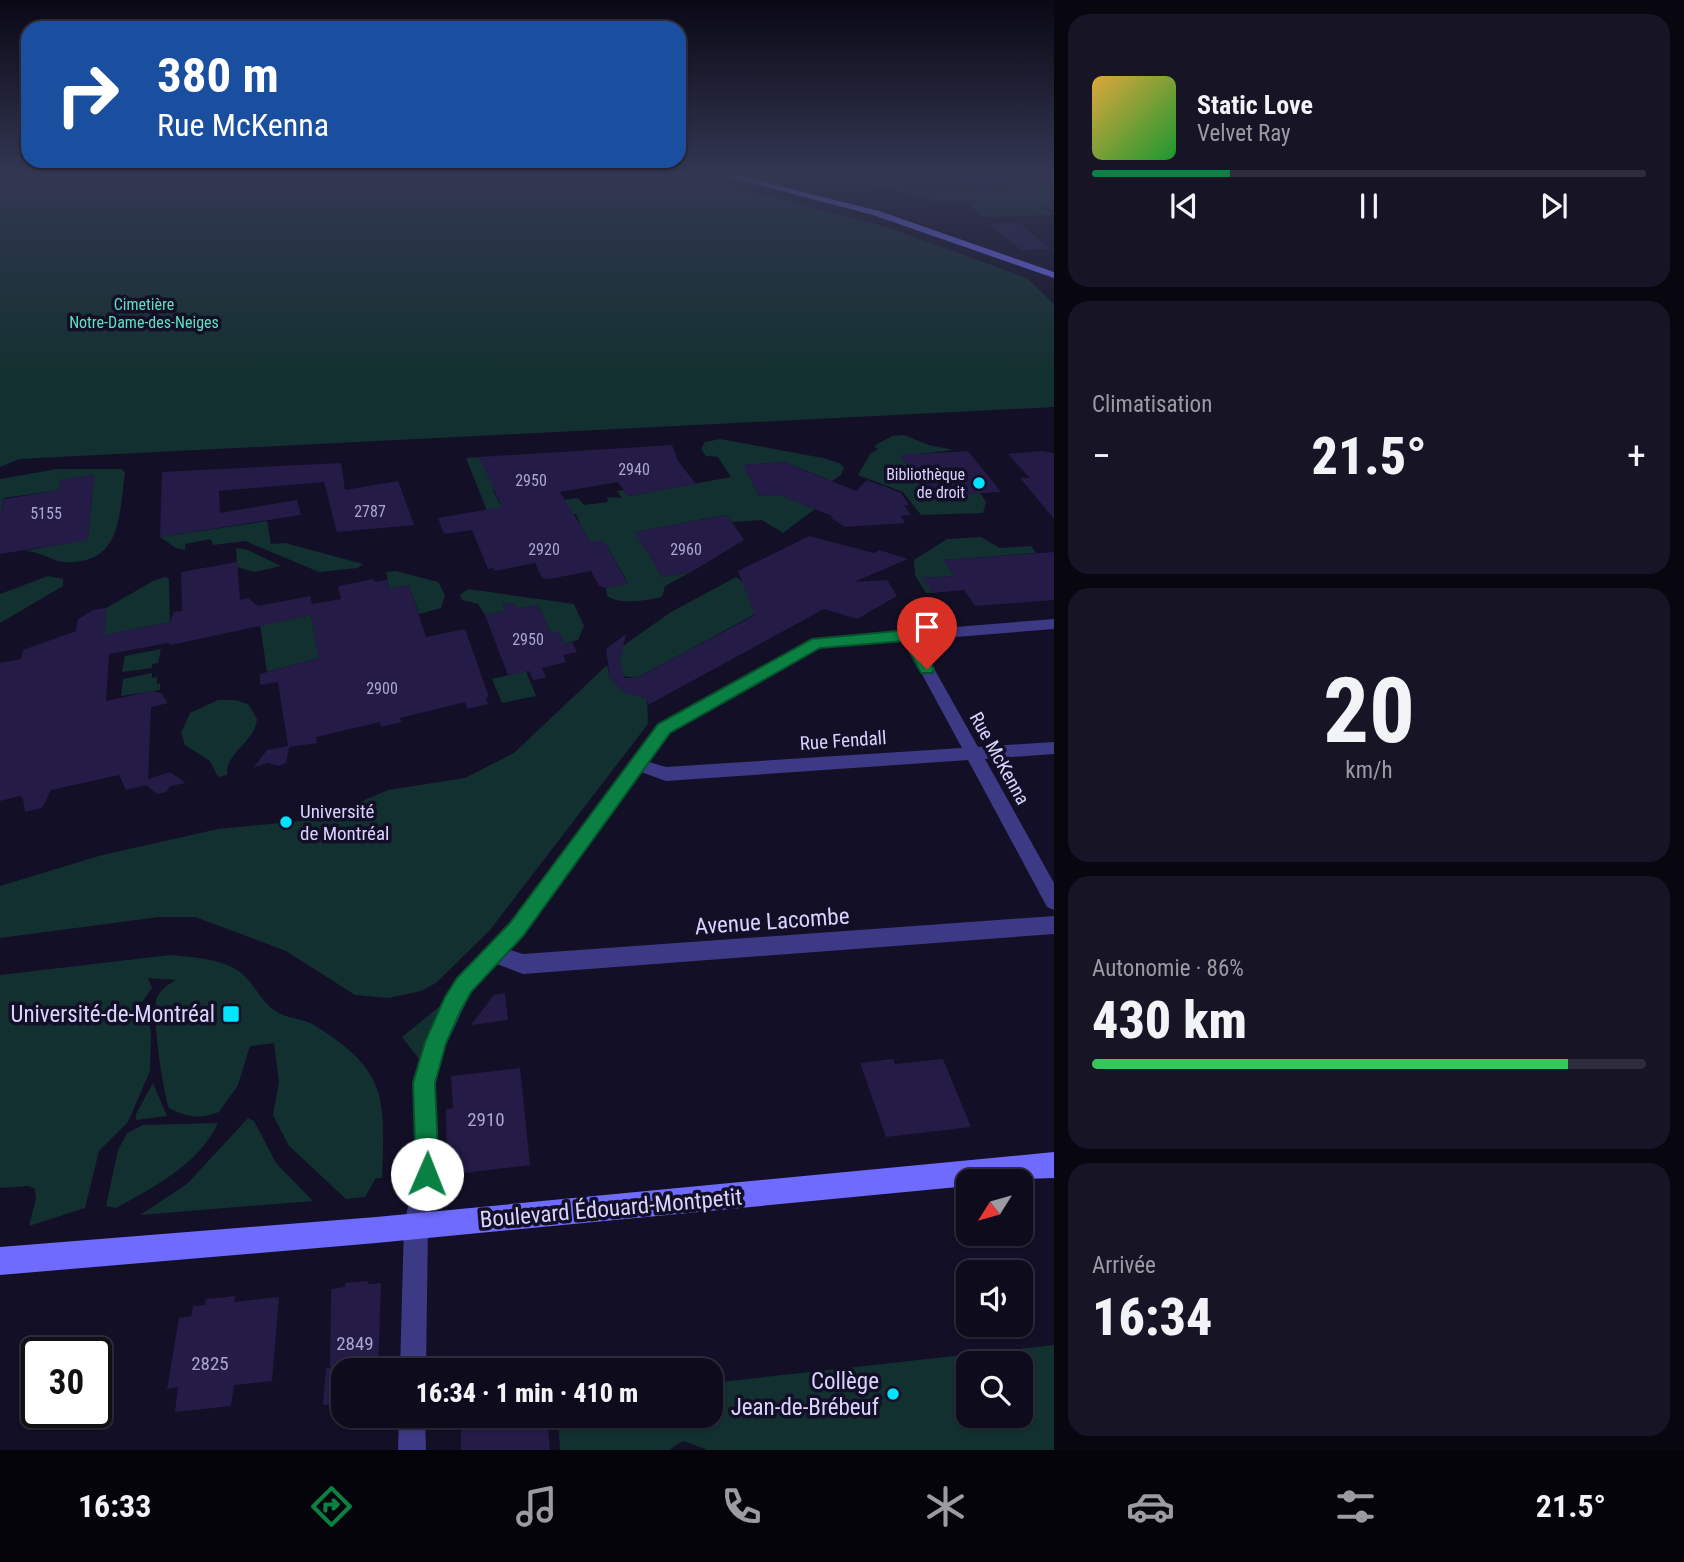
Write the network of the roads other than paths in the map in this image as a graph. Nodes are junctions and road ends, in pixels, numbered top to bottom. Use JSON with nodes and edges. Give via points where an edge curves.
{"nodes":[{"id":1,"x":962,"y":243,"type":"edge"},
{"id":2,"x":981,"y":243,"type":"edge"},
{"id":3,"x":1054,"y":267,"type":"edge"},
{"id":4,"x":1038,"y":269,"type":"junction"},
{"id":5,"x":1054,"y":275,"type":"edge"},
{"id":6,"x":1054,"y":281,"type":"edge"},
{"id":7,"x":1054,"y":624,"type":"edge"},
{"id":8,"x":908,"y":635,"type":"junction"},
{"id":9,"x":1054,"y":747,"type":"edge"},
{"id":10,"x":973,"y":752,"type":"junction"},
{"id":11,"x":636,"y":764,"type":"junction"},
{"id":12,"x":1054,"y":901,"type":"edge"},
{"id":13,"x":1054,"y":925,"type":"edge"},
{"id":14,"x":495,"y":954,"type":"junction"},
{"id":15,"x":1054,"y":1166,"type":"edge"},
{"id":16,"x":416,"y":1225,"type":"junction"},
{"id":17,"x":0,"y":1261,"type":"edge"},
{"id":18,"x":413,"y":1358,"type":"edge"},
{"id":19,"x":412,"y":1428,"type":"edge"},
{"id":20,"x":412,"y":1450,"type":"edge"}],
"edges":[{"from":1,"to":4,"type":"main road"},
{"from":2,"to":3,"type":"main road"},
{"from":4,"to":5,"type":"main road"},
{"from":4,"to":6,"type":"main road"},
{"from":7,"to":8,"type":"street"},
{"from":8,"to":10,"type":"street","name":"Rue McKenna"},
{"from":8,"to":11,"type":"street","via":[[807,647],[671,724]]},
{"from":9,"to":10,"type":"street","name":"Rue Fendall"},
{"from":10,"to":11,"type":"street","name":"Rue Fendall","via":[[666,774]]},
{"from":10,"to":12,"type":"street","name":"Rue McKenna"},
{"from":11,"to":14,"type":"street"},
{"from":13,"to":14,"type":"street","name":"Avenue Lacombe","via":[[523,964]]},
{"from":14,"to":16,"type":"street","via":[[464,985],[436,1042],[424,1083],[427,1174]]},
{"from":15,"to":16,"type":"main road","name":"Boulevard Édouard-Montpetit"},
{"from":16,"to":17,"type":"main road","name":"Boulevard Édouard-Montpetit"},
{"from":16,"to":18,"type":"street"},
{"from":19,"to":20,"type":"street"}]}
